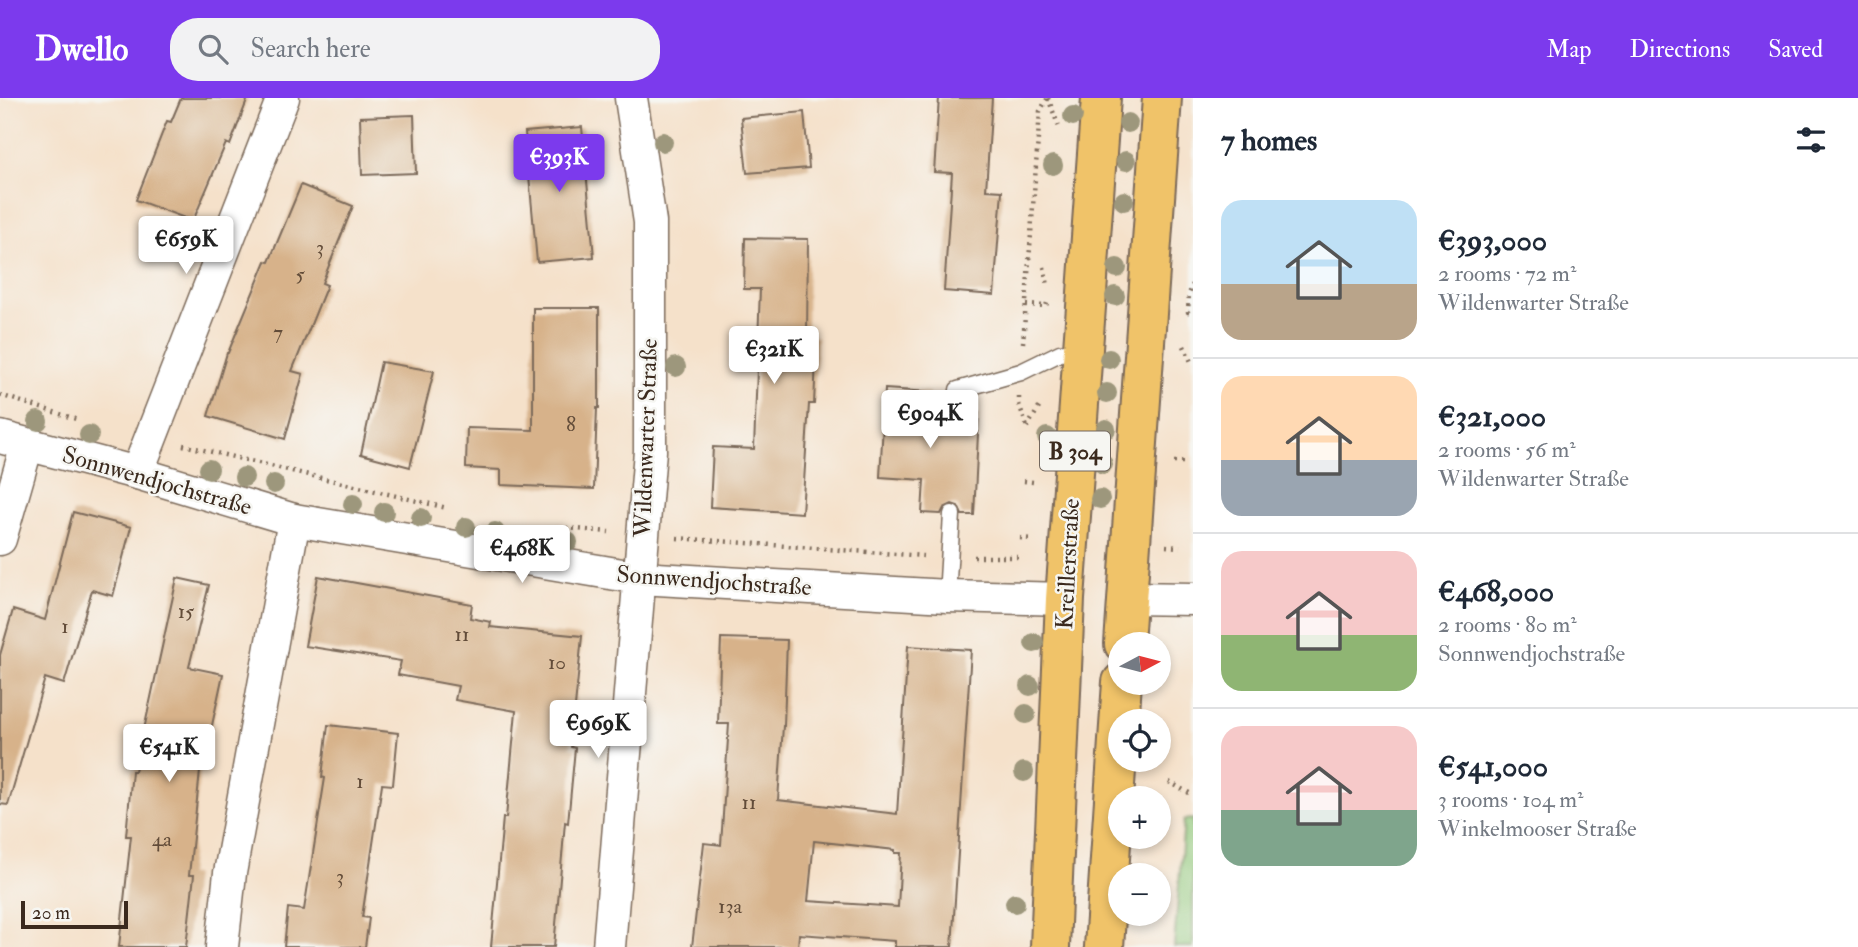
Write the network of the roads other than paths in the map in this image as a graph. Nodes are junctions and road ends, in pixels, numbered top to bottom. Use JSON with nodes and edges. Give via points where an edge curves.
{"nodes":[{"id":1,"x":283,"y":98,"type":"edge"},
{"id":2,"x":631,"y":98,"type":"edge"},
{"id":3,"x":1101,"y":98,"type":"edge"},
{"id":4,"x":1162,"y":98,"type":"edge"},
{"id":5,"x":1083,"y":349,"type":"junction"},
{"id":6,"x":957,"y":411,"type":"dead end"},
{"id":7,"x":14,"y":441,"type":"edge"},
{"id":8,"x":137,"y":473,"type":"junction"},
{"id":9,"x":952,"y":514,"type":"dead end"},
{"id":10,"x":294,"y":520,"type":"junction"},
{"id":11,"x":0,"y":539,"type":"edge"},
{"id":12,"x":640,"y":578,"type":"junction"},
{"id":13,"x":947,"y":596,"type":"junction"},
{"id":14,"x":1127,"y":598,"type":"junction"},
{"id":15,"x":1065,"y":599,"type":"junction"},
{"id":16,"x":1193,"y":599,"type":"edge"},
{"id":17,"x":1125,"y":632,"type":"edge"},
{"id":18,"x":1121,"y":695,"type":"edge"},
{"id":19,"x":222,"y":947,"type":"edge"},
{"id":20,"x":609,"y":947,"type":"edge"},
{"id":21,"x":1050,"y":947,"type":"edge"},
{"id":22,"x":1104,"y":947,"type":"edge"}],
"edges":[{"from":1,"to":8,"type":"street"},
{"from":2,"to":12,"type":"street","name":"Wildenwarter Straße","via":[[650,222],[650,451]]},
{"from":3,"to":5,"type":"main road","name":"Kreillerstraße","number":"B 304"},
{"from":4,"to":14,"type":"main road","number":"B 304"},
{"from":5,"to":6,"type":"lane","via":[[1060,352],[1021,373],[958,390]]},
{"from":5,"to":15,"type":"main road","name":"Kreillerstraße","number":"B 304"},
{"from":7,"to":8,"type":"street","name":"Sonnwendjochstraße"},
{"from":7,"to":11,"type":"street"},
{"from":8,"to":10,"type":"street","name":"Sonnwendjochstraße"},
{"from":9,"to":13,"type":"lane"},
{"from":10,"to":12,"type":"street","name":"Sonnwendjochstraße"},
{"from":10,"to":19,"type":"street","via":[[230,873]]},
{"from":12,"to":13,"type":"street","name":"Sonnwendjochstraße"},
{"from":12,"to":20,"type":"street","name":"Wildenwarter Straße"},
{"from":13,"to":15,"type":"street","name":"Sonnwendjochstraße"},
{"from":14,"to":16,"type":"street"},
{"from":14,"to":17,"type":"main road","number":"B 304"},
{"from":15,"to":21,"type":"main road","name":"Kreillerstraße","number":"B 304"},
{"from":18,"to":22,"type":"main road"}]}
